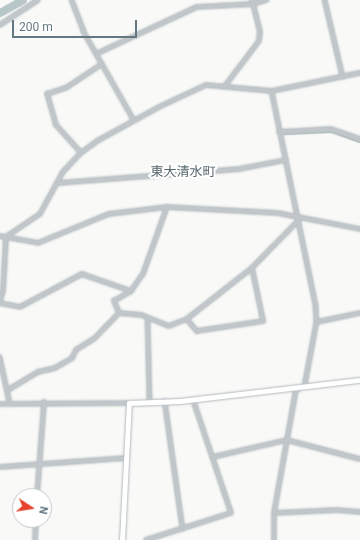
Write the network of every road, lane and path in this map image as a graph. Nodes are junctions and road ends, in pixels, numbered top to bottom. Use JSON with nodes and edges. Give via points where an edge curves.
{"nodes":[{"id":1,"x":38,"y":0,"type":"edge"},
{"id":2,"x":72,"y":0,"type":"edge"},
{"id":3,"x":266,"y":0,"type":"edge"},
{"id":4,"x":325,"y":0,"type":"edge"},
{"id":5,"x":252,"y":2,"type":"edge"},
{"id":6,"x":0,"y":25,"type":"edge"},
{"id":7,"x":96,"y":54,"type":"junction"},
{"id":8,"x":102,"y":64,"type":"junction"},
{"id":9,"x":360,"y":73,"type":"edge"},
{"id":10,"x":343,"y":76,"type":"junction"},
{"id":11,"x":225,"y":86,"type":"junction"},
{"id":12,"x":272,"y":92,"type":"junction"},
{"id":13,"x":134,"y":120,"type":"junction"},
{"id":14,"x":279,"y":132,"type":"junction"},
{"id":15,"x":360,"y":139,"type":"edge"},
{"id":16,"x":81,"y":153,"type":"junction"},
{"id":17,"x":286,"y":160,"type":"junction"},
{"id":18,"x":58,"y":183,"type":"junction"},
{"id":19,"x":167,"y":207,"type":"junction"},
{"id":20,"x":297,"y":216,"type":"junction"},
{"id":21,"x":298,"y":221,"type":"junction"},
{"id":22,"x":360,"y":229,"type":"edge"},
{"id":23,"x":0,"y":236,"type":"edge"},
{"id":24,"x":6,"y":237,"type":"junction"},
{"id":25,"x":252,"y":268,"type":"junction"},
{"id":26,"x":131,"y":291,"type":"junction"},
{"id":27,"x":0,"y":302,"type":"edge"},
{"id":28,"x":119,"y":313,"type":"junction"},
{"id":29,"x":360,"y":313,"type":"edge"},
{"id":30,"x":148,"y":318,"type":"junction"},
{"id":31,"x":187,"y":319,"type":"junction"},
{"id":32,"x":317,"y":322,"type":"junction"},
{"id":33,"x":0,"y":356,"type":"edge"},
{"id":34,"x":360,"y":380,"type":"edge"},
{"id":35,"x":306,"y":386,"type":"junction"},
{"id":36,"x":8,"y":390,"type":"junction"},
{"id":37,"x":193,"y":400,"type":"junction"},
{"id":38,"x":165,"y":401,"type":"junction"},
{"id":39,"x":44,"y":402,"type":"junction"},
{"id":40,"x":150,"y":402,"type":"junction"},
{"id":41,"x":10,"y":403,"type":"junction"},
{"id":42,"x":129,"y":403,"type":"junction"},
{"id":43,"x":0,"y":404,"type":"edge"},
{"id":44,"x":287,"y":440,"type":"junction"},
{"id":45,"x":213,"y":457,"type":"junction"},
{"id":46,"x":126,"y":458,"type":"junction"},
{"id":47,"x":360,"y":459,"type":"edge"},
{"id":48,"x":40,"y":463,"type":"junction"},
{"id":49,"x":0,"y":466,"type":"edge"},
{"id":50,"x":38,"y":488,"type":"edge"},
{"id":51,"x":360,"y":512,"type":"edge"},
{"id":52,"x":274,"y":513,"type":"junction"},
{"id":53,"x":36,"y":528,"type":"edge"},
{"id":54,"x":183,"y":529,"type":"junction"},
{"id":55,"x":35,"y":540,"type":"edge"},
{"id":56,"x":122,"y":540,"type":"edge"},
{"id":57,"x":146,"y":540,"type":"edge"},
{"id":58,"x":274,"y":540,"type":"edge"}],
"edges":[{"from":1,"to":6,"type":"street"},
{"from":2,"to":7,"type":"street","via":[[84,32]]},
{"from":3,"to":5,"type":"street"},
{"from":4,"to":10,"type":"street"},
{"from":5,"to":7,"type":"street","via":[[197,7]]},
{"from":5,"to":11,"type":"street","via":[[260,32],[259,41]]},
{"from":7,"to":8,"type":"street"},
{"from":8,"to":13,"type":"street"},
{"from":8,"to":16,"type":"street","via":[[66,88],[47,94],[56,124]]},
{"from":9,"to":10,"type":"street"},
{"from":10,"to":12,"type":"street"},
{"from":11,"to":12,"type":"street"},
{"from":11,"to":13,"type":"street","via":[[198,87]]},
{"from":12,"to":14,"type":"street"},
{"from":13,"to":16,"type":"street"},
{"from":14,"to":15,"type":"street","via":[[331,129]]},
{"from":14,"to":17,"type":"street"},
{"from":16,"to":18,"type":"street","via":[[63,172]]},
{"from":17,"to":18,"type":"street","via":[[239,169]]},
{"from":17,"to":20,"type":"street"},
{"from":18,"to":24,"type":"street","via":[[40,214]]},
{"from":19,"to":20,"type":"street"},
{"from":19,"to":24,"type":"street","via":[[109,214],[38,243]]},
{"from":19,"to":26,"type":"street","via":[[143,274]]},
{"from":20,"to":21,"type":"street"},
{"from":20,"to":22,"type":"street"},
{"from":21,"to":25,"type":"street"},
{"from":21,"to":32,"type":"street"},
{"from":23,"to":24,"type":"street"},
{"from":24,"to":27,"type":"street","via":[[3,292]]},
{"from":25,"to":31,"type":"street"},
{"from":25,"to":31,"type":"street","via":[[263,321],[197,330]]},
{"from":26,"to":27,"type":"street","via":[[82,274],[20,307]]},
{"from":26,"to":28,"type":"street","via":[[114,301]]},
{"from":28,"to":30,"type":"street","via":[[142,314]]},
{"from":28,"to":36,"type":"street","via":[[95,338],[76,350],[72,358],[55,368],[38,372]]},
{"from":29,"to":32,"type":"street"},
{"from":30,"to":31,"type":"street","via":[[169,326]]},
{"from":30,"to":40,"type":"street"},
{"from":32,"to":35,"type":"street"},
{"from":33,"to":36,"type":"street"},
{"from":34,"to":35,"type":"street"},
{"from":35,"to":37,"type":"street"},
{"from":35,"to":44,"type":"street","via":[[296,390]]},
{"from":36,"to":41,"type":"street"},
{"from":37,"to":38,"type":"street"},
{"from":37,"to":45,"type":"street"},
{"from":38,"to":40,"type":"street"},
{"from":38,"to":54,"type":"street"},
{"from":39,"to":41,"type":"street"},
{"from":39,"to":42,"type":"street"},
{"from":39,"to":48,"type":"street"},
{"from":40,"to":42,"type":"street"},
{"from":41,"to":43,"type":"street"},
{"from":42,"to":46,"type":"street"},
{"from":44,"to":45,"type":"street"},
{"from":44,"to":47,"type":"street"},
{"from":44,"to":52,"type":"street"},
{"from":45,"to":54,"type":"street","via":[[231,514]]},
{"from":46,"to":48,"type":"street"},
{"from":46,"to":56,"type":"street"},
{"from":48,"to":49,"type":"street"},
{"from":48,"to":50,"type":"street"},
{"from":51,"to":52,"type":"street","via":[[337,510]]},
{"from":52,"to":58,"type":"street"},
{"from":53,"to":55,"type":"street"},
{"from":54,"to":57,"type":"street"}]}
